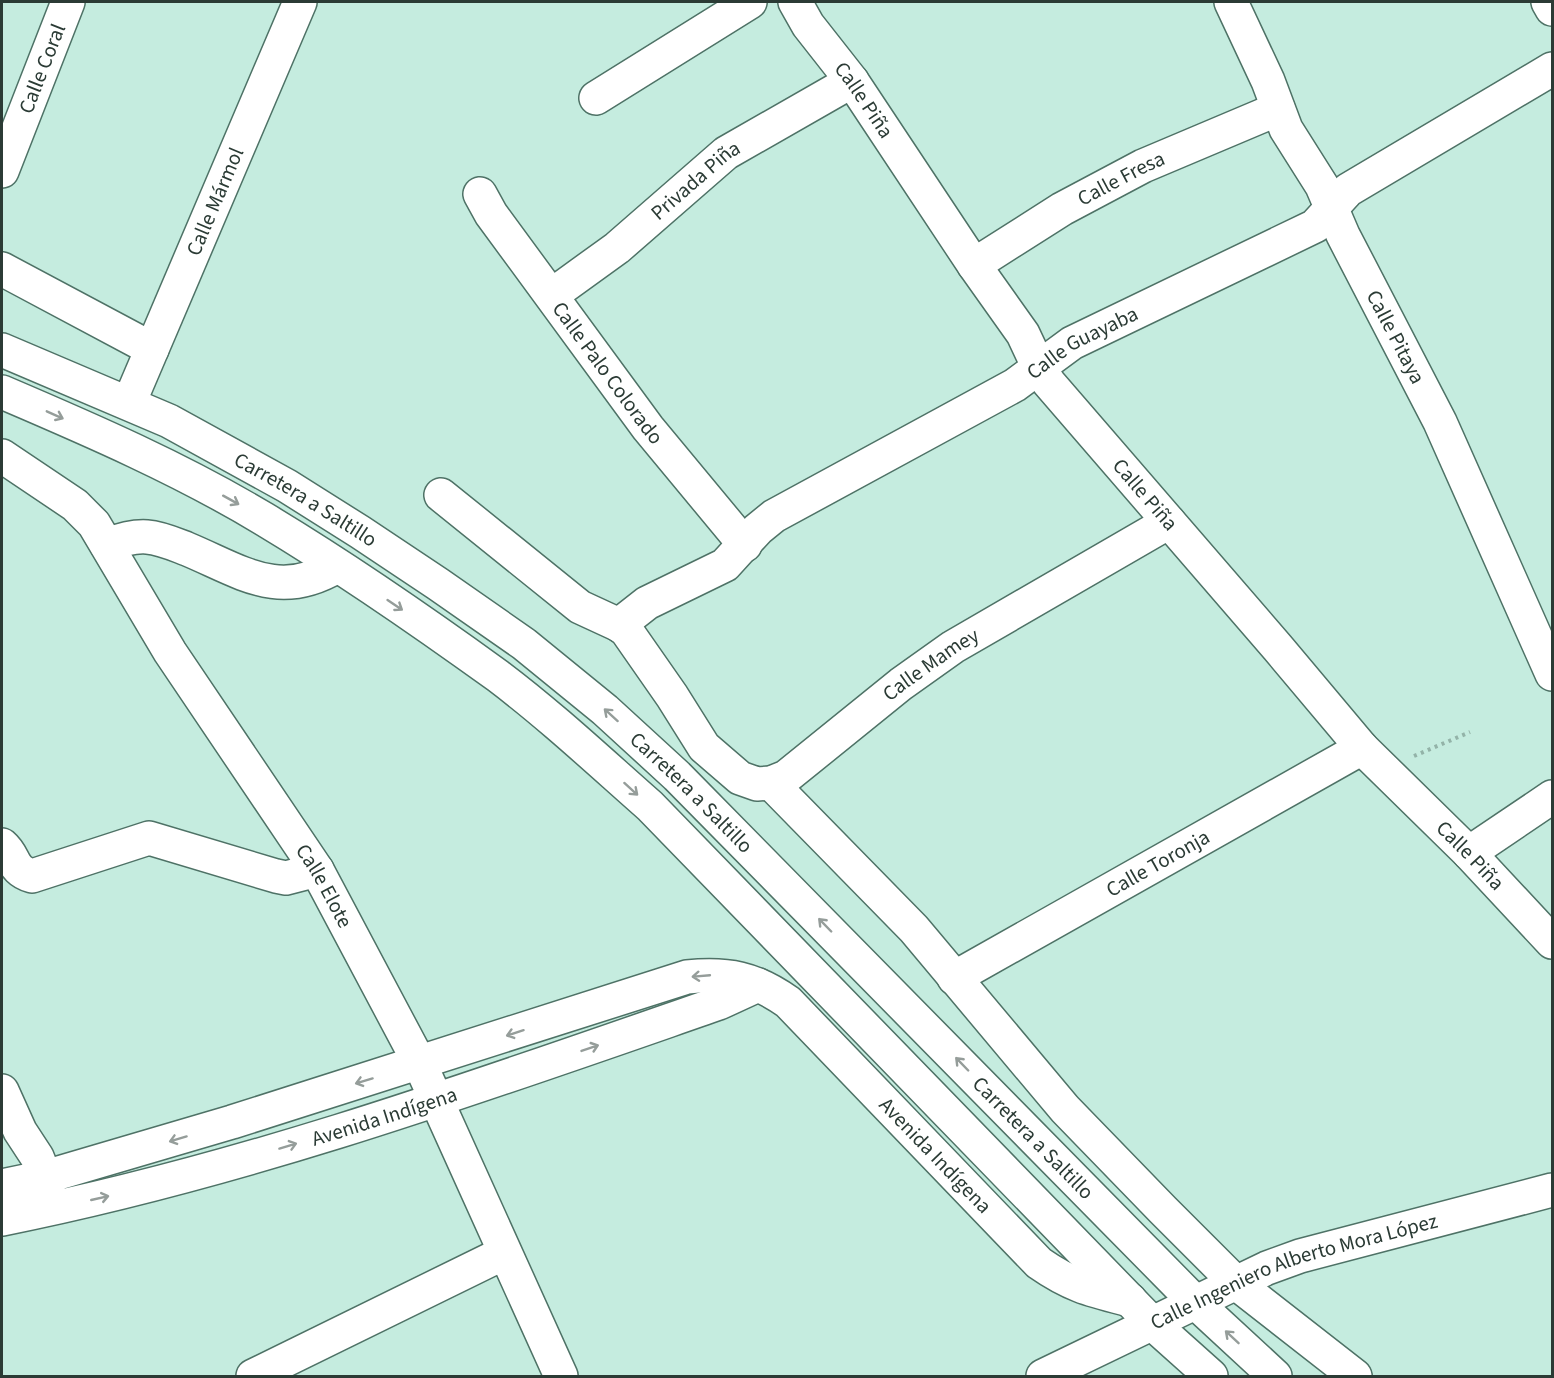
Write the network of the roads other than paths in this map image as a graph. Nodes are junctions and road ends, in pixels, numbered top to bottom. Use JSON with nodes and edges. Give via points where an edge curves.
{"nodes":[{"id":1,"x":68,"y":2,"type":"edge"},
{"id":2,"x":300,"y":2,"type":"edge"},
{"id":3,"x":750,"y":2,"type":"edge"},
{"id":4,"x":795,"y":2,"type":"edge"},
{"id":5,"x":1232,"y":2,"type":"edge"},
{"id":6,"x":1548,"y":2,"type":"edge"},
{"id":7,"x":1552,"y":9,"type":"edge"},
{"id":8,"x":1552,"y":69,"type":"edge"},
{"id":9,"x":852,"y":81,"type":"junction"},
{"id":10,"x":596,"y":98,"type":"dead end"},
{"id":11,"x":1278,"y":109,"type":"junction"},
{"id":12,"x":2,"y":171,"type":"edge"},
{"id":13,"x":480,"y":194,"type":"dead end"},
{"id":14,"x":1332,"y":207,"type":"junction"},
{"id":15,"x":974,"y":265,"type":"junction"},
{"id":16,"x":2,"y":269,"type":"edge"},
{"id":17,"x":552,"y":296,"type":"junction"},
{"id":18,"x":2,"y":350,"type":"edge"},
{"id":19,"x":152,"y":350,"type":"junction"},
{"id":20,"x":1039,"y":368,"type":"junction"},
{"id":21,"x":2,"y":392,"type":"edge"},
{"id":22,"x":129,"y":403,"type":"junction"},
{"id":23,"x":2,"y":456,"type":"edge"},
{"id":24,"x":441,"y":495,"type":"dead end"},
{"id":25,"x":1170,"y":522,"type":"junction"},
{"id":26,"x":107,"y":544,"type":"junction"},
{"id":27,"x":745,"y":545,"type":"junction"},
{"id":28,"x":337,"y":566,"type":"junction"},
{"id":29,"x":619,"y":625,"type":"junction"},
{"id":30,"x":1552,"y":674,"type":"edge"},
{"id":31,"x":704,"y":747,"type":"junction"},
{"id":32,"x":1373,"y":759,"type":"junction"},
{"id":33,"x":677,"y":776,"type":"junction"},
{"id":34,"x":771,"y":783,"type":"junction"},
{"id":35,"x":1552,"y":797,"type":"edge"},
{"id":36,"x":2,"y":846,"type":"edge"},
{"id":37,"x":1469,"y":854,"type":"junction"},
{"id":38,"x":317,"y":870,"type":"junction"},
{"id":39,"x":1552,"y":942,"type":"edge"},
{"id":40,"x":954,"y":978,"type":"junction"},
{"id":41,"x":758,"y":985,"type":"junction"},
{"id":42,"x":420,"y":1064,"type":"junction"},
{"id":43,"x":2,"y":1091,"type":"edge"},
{"id":44,"x":436,"y":1101,"type":"junction"},
{"id":45,"x":45,"y":1177,"type":"junction"},
{"id":46,"x":2,"y":1186,"type":"edge"},
{"id":47,"x":1552,"y":1190,"type":"edge"},
{"id":48,"x":52,"y":1209,"type":"junction"},
{"id":49,"x":2,"y":1219,"type":"edge"},
{"id":50,"x":504,"y":1253,"type":"junction"},
{"id":51,"x":1236,"y":1284,"type":"junction"},
{"id":52,"x":1130,"y":1300,"type":"junction"},
{"id":53,"x":1196,"y":1303,"type":"junction"},
{"id":54,"x":1154,"y":1325,"type":"junction"},
{"id":55,"x":1210,"y":1376,"type":"edge"},
{"id":56,"x":253,"y":1377,"type":"edge"},
{"id":57,"x":561,"y":1377,"type":"edge"},
{"id":58,"x":1043,"y":1377,"type":"edge"},
{"id":59,"x":1275,"y":1377,"type":"edge"},
{"id":60,"x":1355,"y":1377,"type":"edge"}],
"edges":[{"from":1,"to":12,"type":"street","name":"Calle Coral"},
{"from":2,"to":19,"type":"street","name":"Calle Mármol"},
{"from":3,"to":10,"type":"street"},
{"from":4,"to":9,"type":"street","name":"Calle Piña"},
{"from":5,"to":11,"type":"street","name":"Calle Pitaya"},
{"from":6,"to":7,"type":"street"},
{"from":8,"to":14,"type":"street","name":"Calle Guayaba","via":[[1348,190]]},
{"from":9,"to":15,"type":"street","name":"Calle Piña"},
{"from":9,"to":17,"type":"street","name":"Privada Piña","via":[[726,153],[617,248]]},
{"from":11,"to":14,"type":"street","name":"Calle Pitaya"},
{"from":11,"to":15,"type":"street","name":"Calle Fresa","via":[[1143,166],[1062,209]]},
{"from":13,"to":17,"type":"street","name":"Calle Palo Colorado","via":[[490,214]]},
{"from":14,"to":20,"type":"street","name":"Calle Guayaba","via":[[1315,226],[1072,343]]},
{"from":14,"to":30,"type":"street","name":"Calle Pitaya","via":[[1440,422]]},
{"from":15,"to":20,"type":"street","name":"Calle Piña","via":[[1023,334]]},
{"from":16,"to":19,"type":"street"},
{"from":17,"to":27,"type":"street","name":"Calle Palo Colorado","via":[[648,428]]},
{"from":18,"to":22,"type":"street","name":"Carretera a Saltillo"},
{"from":19,"to":22,"type":"street","name":"Calle Mármol"},
{"from":20,"to":25,"type":"street","name":"Calle Piña"},
{"from":20,"to":27,"type":"street","name":"Calle Guayaba","via":[[1014,386],[774,516]]},
{"from":21,"to":28,"type":"street","name":"Carretera a Saltillo","one_way":true,"via":[[199,483]]},
{"from":33,"to":22,"type":"street","name":"Carretera a Saltillo","one_way":true,"via":[[533,651],[438,584],[287,486]]},
{"from":23,"to":26,"type":"street","name":"Calle Elote","via":[[84,513]]},
{"from":24,"to":29,"type":"street","via":[[580,608]]},
{"from":25,"to":32,"type":"street","name":"Calle Piña"},
{"from":25,"to":34,"type":"street","name":"Calle Mamey","via":[[953,646],[786,777]]},
{"from":26,"to":28,"type":"street","via":[[147,537],[170,542],[259,580],[277,583],[301,582]]},
{"from":26,"to":38,"type":"street","name":"Calle Elote","via":[[170,652]]},
{"from":27,"to":29,"type":"street","name":"Calle Guayaba","via":[[725,565],[647,603]]},
{"from":28,"to":52,"type":"street","name":"Carretera a Saltillo","one_way":true,"via":[[499,677],[650,806]]},
{"from":29,"to":31,"type":"street"},
{"from":31,"to":33,"type":"street"},
{"from":31,"to":34,"type":"street","via":[[740,778],[757,784]]},
{"from":32,"to":37,"type":"street","name":"Calle Piña"},
{"from":32,"to":40,"type":"street","name":"Calle Toronja"},
{"from":53,"to":33,"type":"street","name":"Carretera a Saltillo","one_way":true},
{"from":34,"to":40,"type":"street","via":[[914,929]]},
{"from":35,"to":37,"type":"street"},
{"from":36,"to":38,"type":"street","via":[[17,869],[32,876],[149,838],[286,878]]},
{"from":37,"to":39,"type":"street","name":"Calle Piña"},
{"from":38,"to":42,"type":"street","name":"Calle Elote"},
{"from":40,"to":51,"type":"street","via":[[1065,1109]]},
{"from":41,"to":42,"type":"street","name":"Avenida Indígena","one_way":true,"via":[[715,974],[687,977]]},
{"from":44,"to":41,"type":"street","name":"Avenida Indígena","one_way":true,"via":[[719,1003]]},
{"from":41,"to":52,"type":"street","name":"Avenida Indígena","via":[[788,1002],[1039,1263],[1081,1288]]},
{"from":42,"to":44,"type":"street","name":"Calle Elote"},
{"from":42,"to":45,"type":"street","name":"Avenida Indígena","one_way":true},
{"from":43,"to":45,"type":"street"},
{"from":48,"to":44,"type":"street","name":"Avenida Indígena","one_way":true,"via":[[150,1186]]},
{"from":44,"to":50,"type":"street","name":"Calle Elote"},
{"from":45,"to":46,"type":"street","name":"Avenida Indígena"},
{"from":45,"to":48,"type":"street"},
{"from":47,"to":51,"type":"street","name":"Calle Ingeniero Alberto Mora López","via":[[1300,1256]]},
{"from":48,"to":49,"type":"street","name":"Avenida Indígena"},
{"from":50,"to":56,"type":"street"},
{"from":50,"to":57,"type":"street","name":"Calle Elote"},
{"from":51,"to":53,"type":"street","name":"Calle Ingeniero Alberto Mora López"},
{"from":51,"to":60,"type":"street"},
{"from":52,"to":54,"type":"street","name":"Carretera a Saltillo"},
{"from":53,"to":54,"type":"street","name":"Calle Ingeniero Alberto Mora López"},
{"from":59,"to":53,"type":"street","name":"Carretera a Saltillo","one_way":true},
{"from":54,"to":55,"type":"street","name":"Carretera a Saltillo"},
{"from":54,"to":58,"type":"street","name":"Calle Ingeniero Alberto Mora López"}]}
